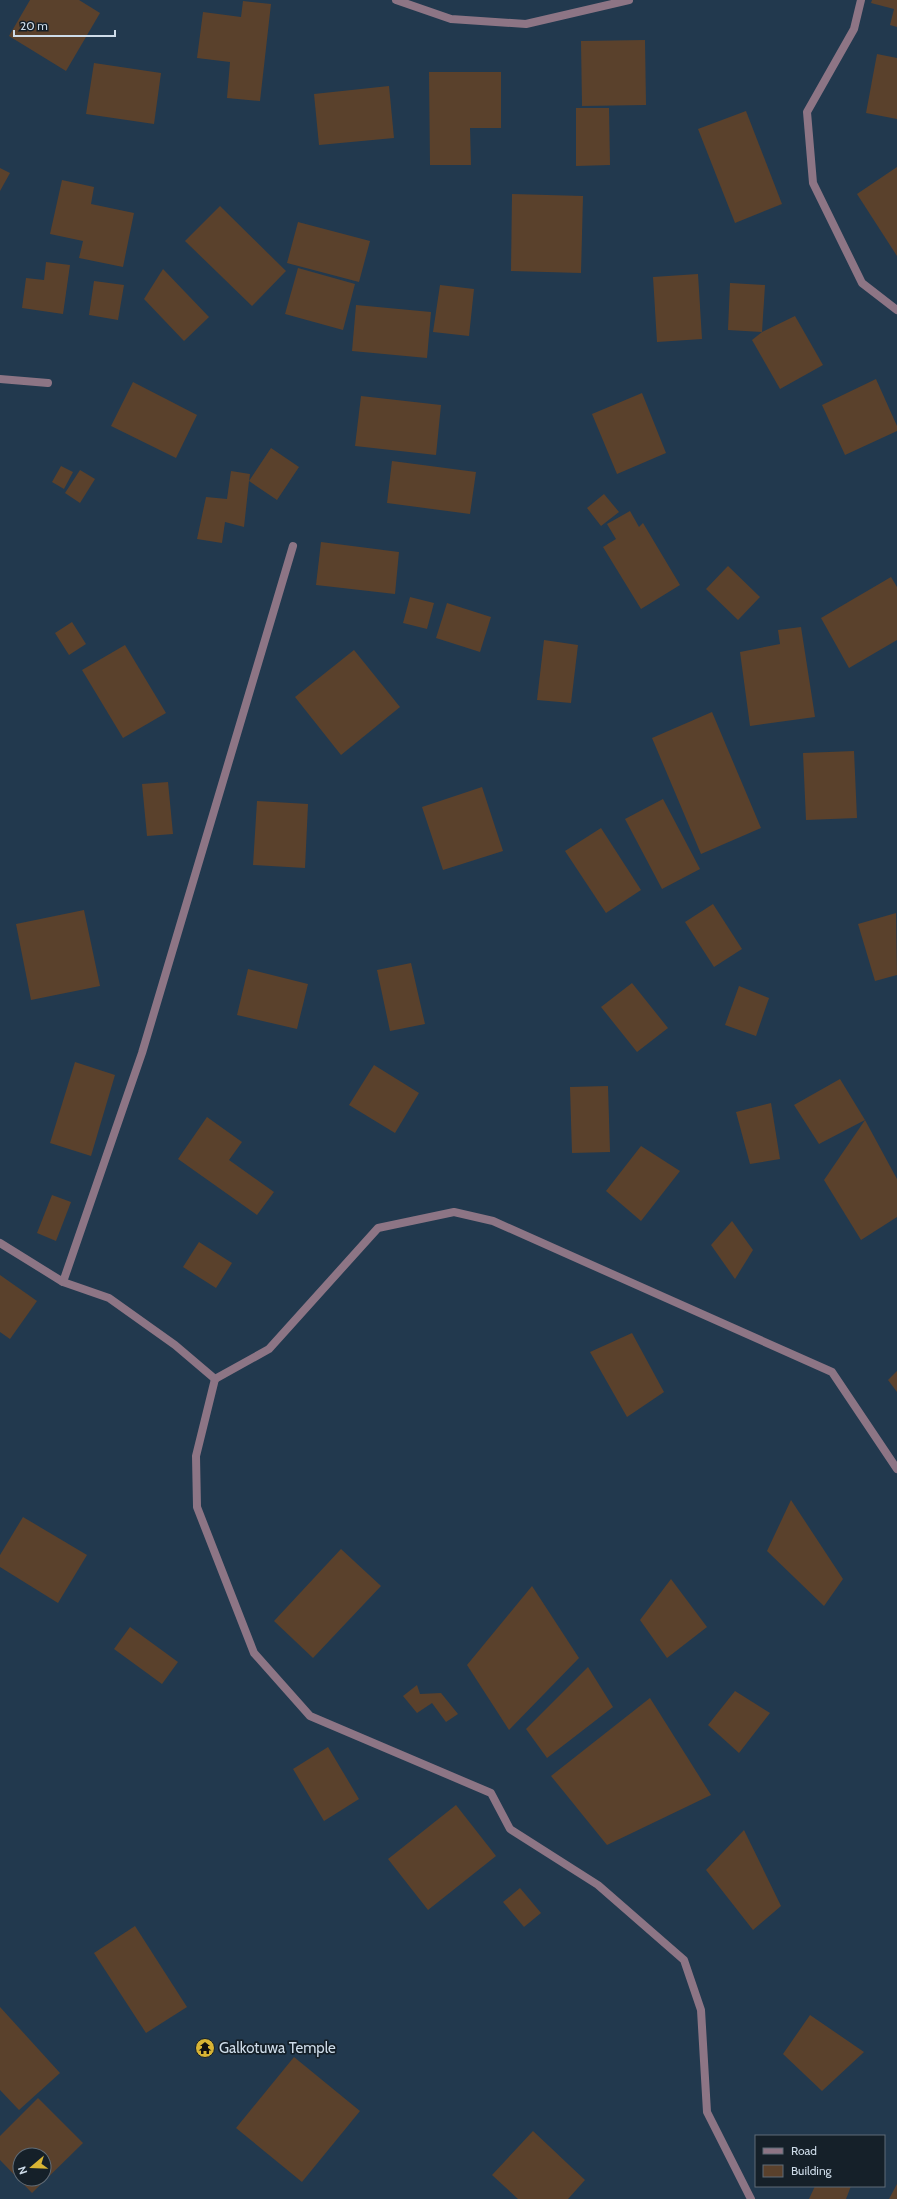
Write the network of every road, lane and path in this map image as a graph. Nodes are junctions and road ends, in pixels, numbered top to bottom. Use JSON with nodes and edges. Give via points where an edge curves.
{"nodes":[{"id":1,"x":396,"y":0,"type":"edge"},
{"id":2,"x":629,"y":0,"type":"edge"},
{"id":3,"x":861,"y":0,"type":"edge"},
{"id":4,"x":897,"y":310,"type":"edge"},
{"id":5,"x":0,"y":379,"type":"edge"},
{"id":6,"x":48,"y":383,"type":"dead end"},
{"id":7,"x":293,"y":546,"type":"dead end"},
{"id":8,"x":0,"y":1243,"type":"edge"},
{"id":9,"x":63,"y":1282,"type":"junction"},
{"id":10,"x":215,"y":1379,"type":"junction"},
{"id":11,"x":897,"y":1469,"type":"edge"},
{"id":12,"x":751,"y":2199,"type":"edge"}],
"edges":[{"from":1,"to":2,"type":"street","via":[[451,19],[526,24]]},
{"from":3,"to":4,"type":"street","via":[[854,29],[807,112],[813,183],[862,283]]},
{"from":5,"to":6,"type":"street"},
{"from":7,"to":9,"type":"street","via":[[142,1053]]},
{"from":8,"to":9,"type":"street"},
{"from":9,"to":10,"type":"street","via":[[108,1298],[175,1345]]},
{"from":10,"to":11,"type":"street","via":[[269,1349],[378,1228],[454,1212],[493,1221],[832,1372]]},
{"from":10,"to":12,"type":"street","via":[[196,1456],[197,1507],[254,1653],[310,1716],[491,1794],[510,1829],[598,1884],[684,1960],[701,2010],[707,2112]]}]}
